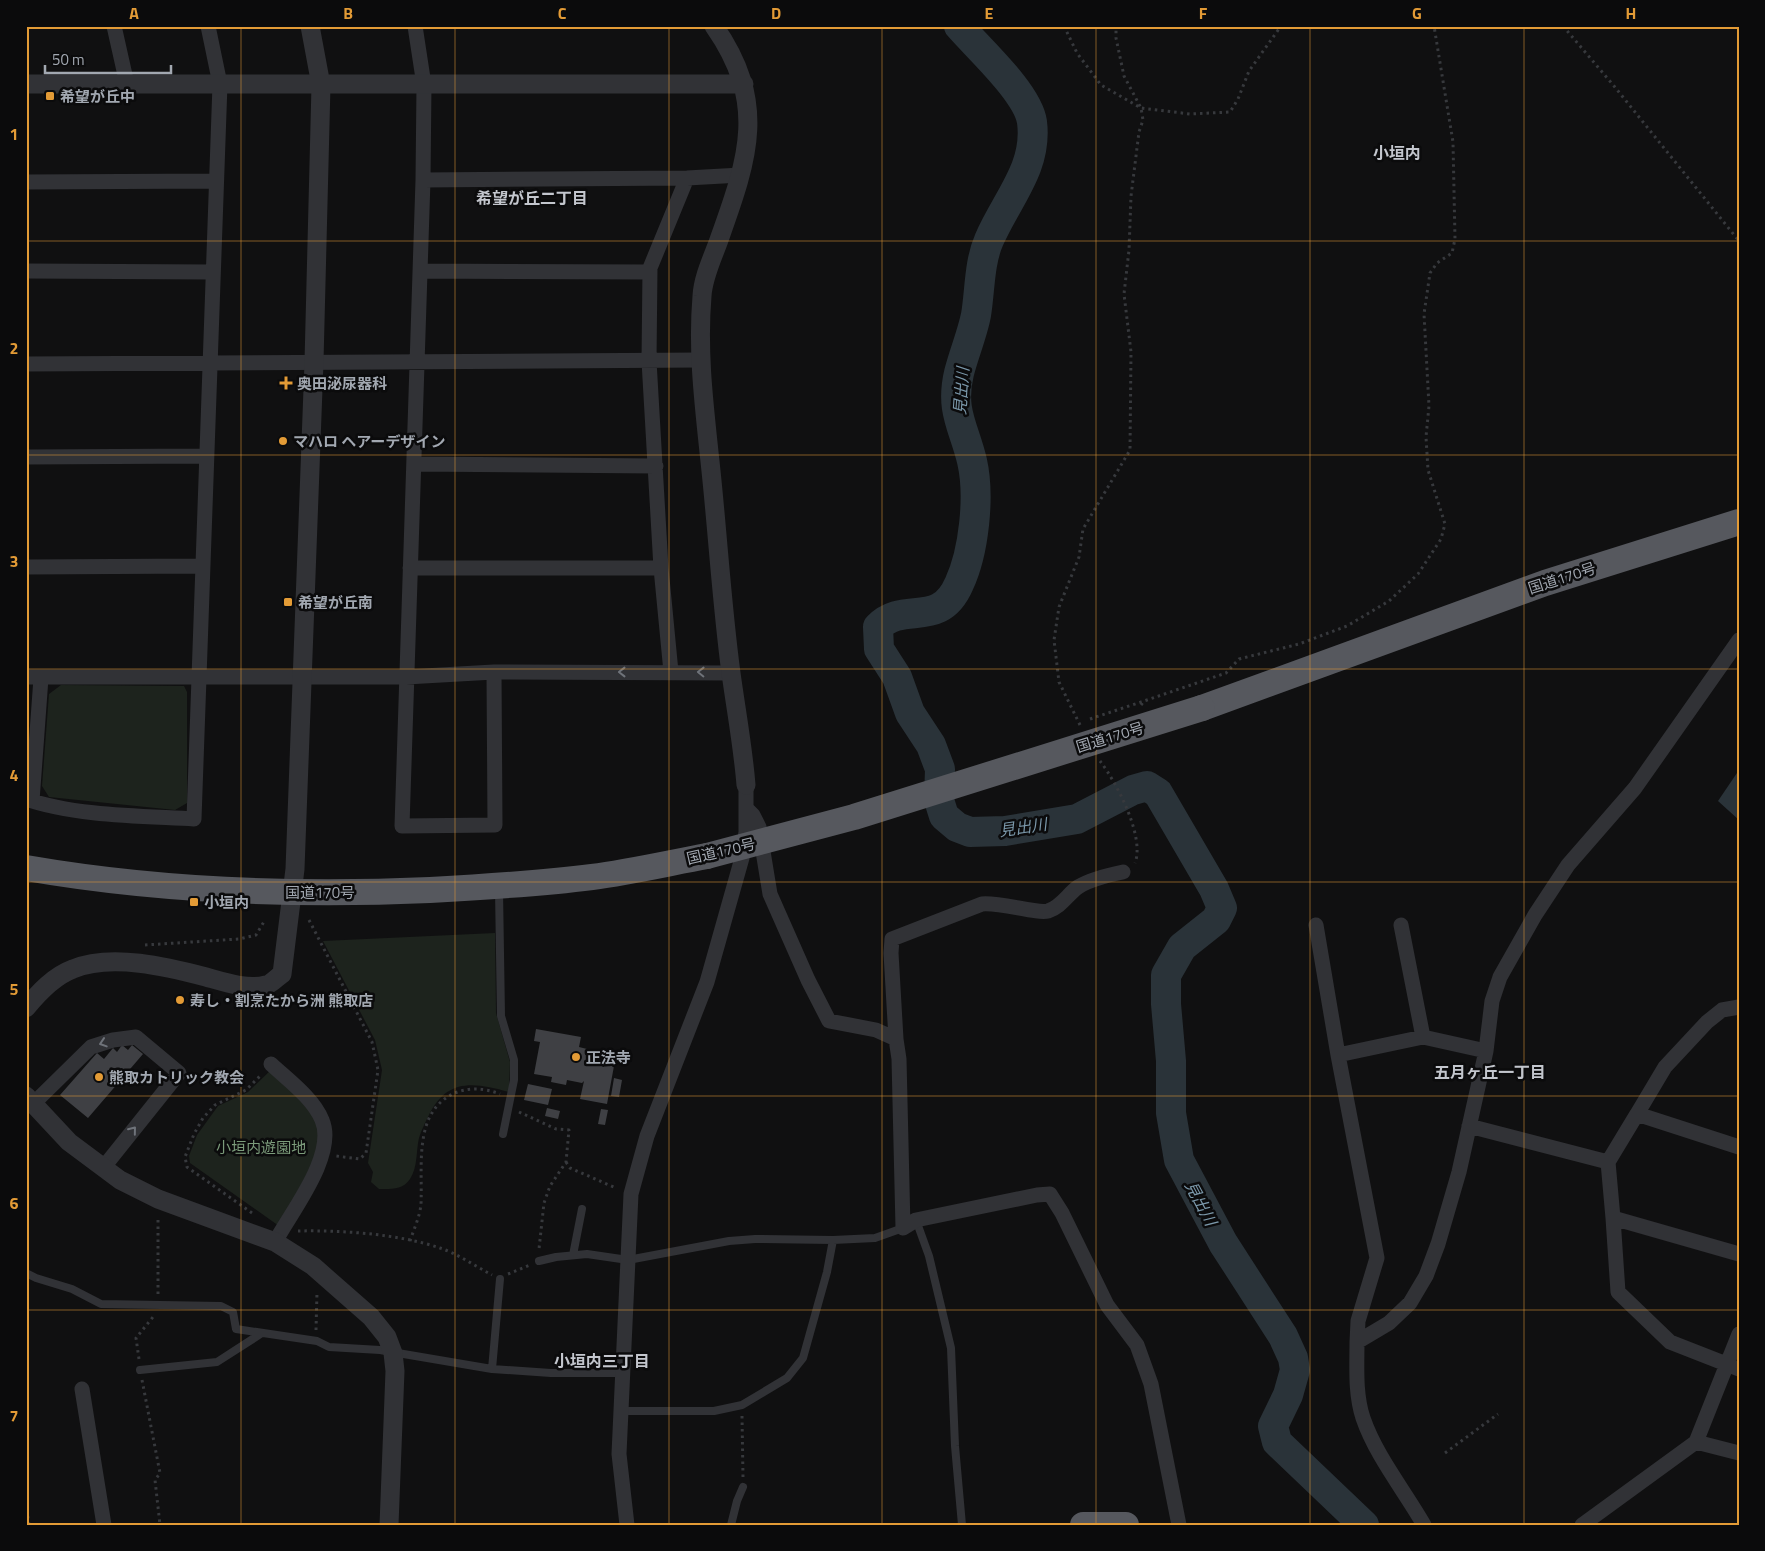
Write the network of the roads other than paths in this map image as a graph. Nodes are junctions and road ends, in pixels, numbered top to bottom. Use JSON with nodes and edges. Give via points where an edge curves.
{"nodes":[{"id":1,"x":114,"y":26,"type":"edge"},
{"id":2,"x":208,"y":26,"type":"edge"},
{"id":3,"x":310,"y":26,"type":"edge"},
{"id":4,"x":415,"y":26,"type":"edge"},
{"id":5,"x":714,"y":26,"type":"edge"},
{"id":6,"x":26,"y":84,"type":"edge"},
{"id":7,"x":127,"y":84,"type":"junction"},
{"id":8,"x":220,"y":84,"type":"junction"},
{"id":9,"x":744,"y":84,"type":"junction"},
{"id":10,"x":321,"y":85,"type":"junction"},
{"id":11,"x":424,"y":85,"type":"junction"},
{"id":12,"x":741,"y":175,"type":"junction"},
{"id":13,"x":687,"y":178,"type":"junction"},
{"id":14,"x":423,"y":180,"type":"junction"},
{"id":15,"x":216,"y":181,"type":"junction"},
{"id":16,"x":26,"y":182,"type":"edge"},
{"id":17,"x":26,"y":271,"type":"edge"},
{"id":18,"x":420,"y":271,"type":"junction"},
{"id":19,"x":212,"y":272,"type":"junction"},
{"id":20,"x":650,"y":272,"type":"junction"},
{"id":21,"x":700,"y":360,"type":"junction"},
{"id":22,"x":649,"y":361,"type":"junction"},
{"id":23,"x":314,"y":362,"type":"junction"},
{"id":24,"x":418,"y":362,"type":"junction"},
{"id":25,"x":211,"y":363,"type":"junction"},
{"id":26,"x":26,"y":364,"type":"edge"},
{"id":27,"x":205,"y":456,"type":"junction"},
{"id":28,"x":26,"y":457,"type":"edge"},
{"id":29,"x":414,"y":464,"type":"junction"},
{"id":30,"x":656,"y":466,"type":"junction"},
{"id":31,"x":1739,"y":522,"type":"edge"},
{"id":32,"x":1739,"y":537,"type":"edge"},
{"id":33,"x":26,"y":566,"type":"edge"},
{"id":34,"x":202,"y":566,"type":"junction"},
{"id":35,"x":410,"y":568,"type":"junction"},
{"id":36,"x":662,"y":568,"type":"junction"},
{"id":37,"x":1739,"y":640,"type":"edge"},
{"id":38,"x":1389,"y":642,"type":"junction"},
{"id":39,"x":494,"y":672,"type":"junction"},
{"id":40,"x":671,"y":672,"type":"junction"},
{"id":41,"x":731,"y":673,"type":"junction"},
{"id":42,"x":200,"y":676,"type":"junction"},
{"id":43,"x":303,"y":676,"type":"junction"},
{"id":44,"x":406,"y":676,"type":"junction"},
{"id":45,"x":34,"y":678,"type":"edge"},
{"id":46,"x":746,"y":785,"type":"joint"},
{"id":47,"x":29,"y":800,"type":"edge"},
{"id":48,"x":746,"y":808,"type":"junction"},
{"id":49,"x":26,"y":868,"type":"edge"},
{"id":50,"x":1123,"y":872,"type":"road end"},
{"id":51,"x":498,"y":886,"type":"junction"},
{"id":52,"x":291,"y":893,"type":"junction"},
{"id":53,"x":1316,"y":925,"type":"dead end"},
{"id":54,"x":1401,"y":925,"type":"dead end"},
{"id":55,"x":1739,"y":1007,"type":"edge"},
{"id":56,"x":26,"y":1008,"type":"edge"},
{"id":57,"x":1424,"y":1037,"type":"junction"},
{"id":58,"x":896,"y":1039,"type":"junction"},
{"id":59,"x":1486,"y":1051,"type":"junction"},
{"id":60,"x":1338,"y":1055,"type":"junction"},
{"id":61,"x":271,"y":1064,"type":"road end"},
{"id":62,"x":29,"y":1100,"type":"edge"},
{"id":63,"x":1637,"y":1114,"type":"junction"},
{"id":64,"x":1469,"y":1126,"type":"junction"},
{"id":65,"x":503,"y":1134,"type":"dead end"},
{"id":66,"x":1739,"y":1147,"type":"edge"},
{"id":67,"x":1608,"y":1162,"type":"junction"},
{"id":68,"x":103,"y":1168,"type":"junction"},
{"id":69,"x":582,"y":1209,"type":"dead end"},
{"id":70,"x":1613,"y":1218,"type":"junction"},
{"id":71,"x":916,"y":1220,"type":"junction"},
{"id":72,"x":903,"y":1228,"type":"junction"},
{"id":73,"x":278,"y":1236,"type":"junction"},
{"id":74,"x":834,"y":1240,"type":"junction"},
{"id":75,"x":1739,"y":1254,"type":"edge"},
{"id":76,"x":573,"y":1255,"type":"junction"},
{"id":77,"x":628,"y":1260,"type":"junction"},
{"id":78,"x":539,"y":1261,"type":"road end"},
{"id":79,"x":26,"y":1272,"type":"edge"},
{"id":80,"x":500,"y":1279,"type":"road end"},
{"id":81,"x":262,"y":1333,"type":"junction"},
{"id":82,"x":1739,"y":1334,"type":"edge"},
{"id":83,"x":1357,"y":1342,"type":"junction"},
{"id":84,"x":393,"y":1353,"type":"junction"},
{"id":85,"x":1733,"y":1367,"type":"edge"},
{"id":86,"x":492,"y":1369,"type":"junction"},
{"id":87,"x":140,"y":1370,"type":"dead end"},
{"id":88,"x":624,"y":1374,"type":"junction"},
{"id":89,"x":82,"y":1389,"type":"dead end"},
{"id":90,"x":622,"y":1412,"type":"junction"},
{"id":91,"x":1696,"y":1442,"type":"junction"},
{"id":92,"x":1739,"y":1453,"type":"edge"},
{"id":93,"x":743,"y":1487,"type":"road end"},
{"id":94,"x":104,"y":1525,"type":"edge"},
{"id":95,"x":389,"y":1525,"type":"edge"},
{"id":96,"x":627,"y":1525,"type":"edge"},
{"id":97,"x":731,"y":1525,"type":"edge"},
{"id":98,"x":962,"y":1525,"type":"edge"},
{"id":99,"x":1083,"y":1525,"type":"edge"},
{"id":100,"x":1126,"y":1525,"type":"edge"},
{"id":101,"x":1179,"y":1525,"type":"edge"},
{"id":102,"x":1424,"y":1525,"type":"edge"},
{"id":103,"x":1582,"y":1525,"type":"edge"}],
"edges":[{"from":1,"to":7,"type":"street"},
{"from":2,"to":8,"type":"street"},
{"from":3,"to":10,"type":"street"},
{"from":4,"to":11,"type":"street"},
{"from":5,"to":9,"type":"street"},
{"from":6,"to":7,"type":"street"},
{"from":7,"to":8,"type":"street"},
{"from":8,"to":10,"type":"street"},
{"from":8,"to":15,"type":"street"},
{"from":9,"to":11,"type":"street"},
{"from":9,"to":12,"type":"street","via":[[749,108]]},
{"from":10,"to":11,"type":"street"},
{"from":10,"to":23,"type":"street"},
{"from":11,"to":14,"type":"street"},
{"from":12,"to":13,"type":"street"},
{"from":12,"to":21,"type":"street","via":[[702,293]]},
{"from":13,"to":14,"type":"street"},
{"from":13,"to":20,"type":"street"},
{"from":14,"to":18,"type":"street"},
{"from":15,"to":16,"type":"street"},
{"from":15,"to":19,"type":"street"},
{"from":17,"to":19,"type":"street"},
{"from":18,"to":20,"type":"street"},
{"from":18,"to":24,"type":"street"},
{"from":19,"to":25,"type":"street"},
{"from":20,"to":22,"type":"street"},
{"from":21,"to":22,"type":"street"},
{"from":21,"to":41,"type":"street"},
{"from":22,"to":24,"type":"street"},
{"from":22,"to":30,"type":"street"},
{"from":23,"to":24,"type":"street"},
{"from":23,"to":25,"type":"street"},
{"from":23,"to":43,"type":"street"},
{"from":24,"to":29,"type":"street"},
{"from":25,"to":26,"type":"street"},
{"from":25,"to":27,"type":"street"},
{"from":27,"to":28,"type":"street"},
{"from":27,"to":34,"type":"street"},
{"from":29,"to":30,"type":"street"},
{"from":29,"to":35,"type":"street"},
{"from":30,"to":36,"type":"street"},
{"from":31,"to":38,"type":"highway","name":"国道170号","via":[[1545,583]]},
{"from":32,"to":38,"type":"highway","name":"国道170号"},
{"from":33,"to":34,"type":"street"},
{"from":34,"to":42,"type":"street"},
{"from":35,"to":36,"type":"street"},
{"from":35,"to":44,"type":"street"},
{"from":36,"to":40,"type":"street"},
{"from":37,"to":59,"type":"street","via":[[1635,788],[1568,865],[1535,914],[1500,977],[1492,1002]]},
{"from":38,"to":51,"type":"highway","name":"国道170号","bridge":true,"via":[[1202,708],[854,817],[707,856],[592,877]]},
{"from":40,"to":39,"type":"street","one_way":true},
{"from":39,"to":44,"type":"street"},
{"from":39,"to":44,"type":"street","via":[[495,825],[402,826]]},
{"from":41,"to":40,"type":"street","one_way":true},
{"from":41,"to":46,"type":"street"},
{"from":42,"to":43,"type":"street"},
{"from":42,"to":45,"type":"street"},
{"from":42,"to":47,"type":"street","via":[[194,819],[116,815]]},
{"from":43,"to":44,"type":"street"},
{"from":43,"to":52,"type":"street","via":[[295,869]]},
{"from":45,"to":47,"type":"street"},
{"from":46,"to":48,"type":"street"},
{"from":48,"to":58,"type":"street","via":[[759,827],[770,894],[829,1021],[876,1030]]},
{"from":48,"to":77,"type":"street","via":[[742,858],[707,982],[647,1136],[631,1194]]},
{"from":49,"to":52,"type":"highway","name":"国道170号","via":[[139,883]]},
{"from":50,"to":58,"type":"street","via":[[1079,887],[1047,912],[982,904],[892,939],[890,953]]},
{"from":51,"to":52,"type":"highway","name":"国道170号"},
{"from":51,"to":65,"type":"lane","via":[[501,1016],[514,1060],[514,1080]]},
{"from":52,"to":56,"type":"street","via":[[282,974],[268,985],[248,986],[143,964],[97,964],[74,968],[55,979]]},
{"from":53,"to":60,"type":"street"},
{"from":54,"to":57,"type":"street"},
{"from":55,"to":63,"type":"street","via":[[1722,1010],[1707,1022],[1664,1067]]},
{"from":57,"to":59,"type":"street"},
{"from":57,"to":60,"type":"street"},
{"from":58,"to":72,"type":"street","via":[[901,1105]]},
{"from":59,"to":64,"type":"street"},
{"from":60,"to":83,"type":"street","via":[[1377,1258],[1358,1321]]},
{"from":61,"to":73,"type":"street","via":[[307,1099],[323,1121],[323,1155]]},
{"from":62,"to":68,"type":"street","via":[[69,1142]]},
{"from":68,"to":62,"type":"street","one_way":true,"via":[[179,1072],[136,1037],[113,1040],[90,1047]]},
{"from":63,"to":66,"type":"street"},
{"from":63,"to":67,"type":"street"},
{"from":64,"to":67,"type":"street"},
{"from":64,"to":83,"type":"street","via":[[1446,1217],[1426,1276],[1410,1303],[1389,1323]]},
{"from":67,"to":70,"type":"street"},
{"from":68,"to":73,"type":"street","via":[[158,1199]]},
{"from":69,"to":76,"type":"lane"},
{"from":70,"to":75,"type":"street"},
{"from":70,"to":85,"type":"street","via":[[1618,1292],[1670,1342]]},
{"from":71,"to":72,"type":"street"},
{"from":71,"to":98,"type":"lane","via":[[929,1256],[951,1348]]},
{"from":71,"to":101,"type":"street","via":[[1050,1194],[1107,1305],[1137,1345],[1151,1384]]},
{"from":72,"to":74,"type":"lane","via":[[875,1238]]},
{"from":73,"to":84,"type":"street","via":[[371,1317],[387,1337]]},
{"from":74,"to":77,"type":"lane","via":[[729,1242]]},
{"from":74,"to":90,"type":"lane","via":[[803,1358],[787,1378],[742,1405],[714,1411]]},
{"from":76,"to":77,"type":"lane"},
{"from":76,"to":78,"type":"lane"},
{"from":77,"to":88,"type":"street"},
{"from":79,"to":81,"type":"lane","via":[[101,1304],[221,1306],[233,1312],[236,1329]]},
{"from":80,"to":86,"type":"lane"},
{"from":81,"to":84,"type":"lane","via":[[313,1340],[329,1347]]},
{"from":81,"to":87,"type":"lane","via":[[217,1362]]},
{"from":82,"to":85,"type":"street"},
{"from":83,"to":102,"type":"street","via":[[1357,1387],[1363,1418]]},
{"from":84,"to":86,"type":"lane"},
{"from":84,"to":95,"type":"street"},
{"from":85,"to":91,"type":"street"},
{"from":86,"to":88,"type":"lane","via":[[551,1374]]},
{"from":88,"to":90,"type":"street"},
{"from":89,"to":94,"type":"street"},
{"from":90,"to":96,"type":"street","via":[[619,1454]]},
{"from":91,"to":92,"type":"street"},
{"from":91,"to":103,"type":"street"},
{"from":93,"to":97,"type":"lane"},
{"from":99,"to":100,"type":"highway"}]}
